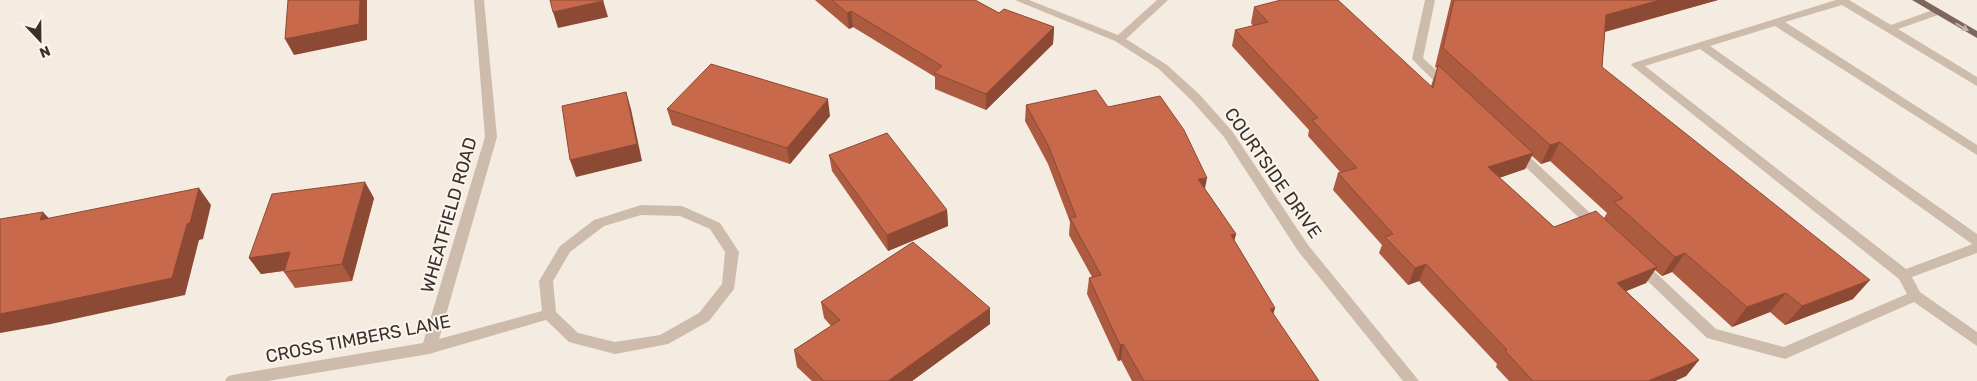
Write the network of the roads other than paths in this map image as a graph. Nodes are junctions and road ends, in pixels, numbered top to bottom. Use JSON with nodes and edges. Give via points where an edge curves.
{"nodes":[{"id":1,"x":479,"y":0,"type":"edge"},
{"id":2,"x":1020,"y":0,"type":"edge"},
{"id":3,"x":1163,"y":0,"type":"edge"},
{"id":4,"x":1430,"y":0,"type":"edge"},
{"id":5,"x":1842,"y":0,"type":"edge"},
{"id":6,"x":1917,"y":0,"type":"edge"},
{"id":7,"x":1937,"y":12,"type":"junction"},
{"id":8,"x":1777,"y":22,"type":"junction"},
{"id":9,"x":1889,"y":29,"type":"junction"},
{"id":10,"x":1977,"y":35,"type":"edge"},
{"id":11,"x":1119,"y":39,"type":"junction"},
{"id":12,"x":1701,"y":45,"type":"junction"},
{"id":13,"x":1977,"y":82,"type":"edge"},
{"id":14,"x":1453,"y":92,"type":"edge"},
{"id":15,"x":1510,"y":146,"type":"edge"},
{"id":16,"x":1977,"y":151,"type":"edge"},
{"id":17,"x":1604,"y":233,"type":"edge"},
{"id":18,"x":1977,"y":241,"type":"edge"},
{"id":19,"x":1977,"y":248,"type":"edge"},
{"id":20,"x":1626,"y":253,"type":"edge"},
{"id":21,"x":1904,"y":275,"type":"junction"},
{"id":22,"x":1915,"y":296,"type":"junction"},
{"id":23,"x":549,"y":314,"type":"junction"},
{"id":24,"x":1977,"y":340,"type":"edge"},
{"id":25,"x":429,"y":348,"type":"junction"},
{"id":26,"x":232,"y":381,"type":"edge"},
{"id":27,"x":1412,"y":381,"type":"edge"}],
"edges":[{"from":1,"to":25,"type":"street","name":"WHEATFIELD ROAD","via":[[491,137]]},
{"from":2,"to":11,"type":"street","name":"COURTSIDE DRIVE"},
{"from":3,"to":11,"type":"street"},
{"from":4,"to":14,"type":"street","via":[[1417,59]]},
{"from":5,"to":8,"type":"street"},
{"from":5,"to":9,"type":"street"},
{"from":6,"to":7,"type":"main road"},
{"from":7,"to":9,"type":"street"},
{"from":7,"to":10,"type":"main road","one_way":true},
{"from":8,"to":12,"type":"street"},
{"from":8,"to":16,"type":"street"},
{"from":9,"to":13,"type":"street"},
{"from":11,"to":27,"type":"street","name":"COURTSIDE DRIVE","via":[[1163,67],[1228,134],[1303,248]]},
{"from":12,"to":18,"type":"street"},
{"from":12,"to":21,"type":"street","via":[[1637,65]]},
{"from":15,"to":17,"type":"street"},
{"from":19,"to":21,"type":"street"},
{"from":20,"to":22,"type":"street","via":[[1712,334],[1785,353]]},
{"from":21,"to":22,"type":"street"},
{"from":22,"to":24,"type":"street"},
{"from":23,"to":23,"type":"street","via":[[546,281],[565,249],[599,223],[641,210],[682,211],[715,226],[732,252],[729,285],[704,317],[663,340],[615,348],[574,338]]},
{"from":23,"to":25,"type":"street","name":"CROSS TIMBERS LANE"},
{"from":25,"to":26,"type":"street","name":"CROSS TIMBERS LANE"}]}
